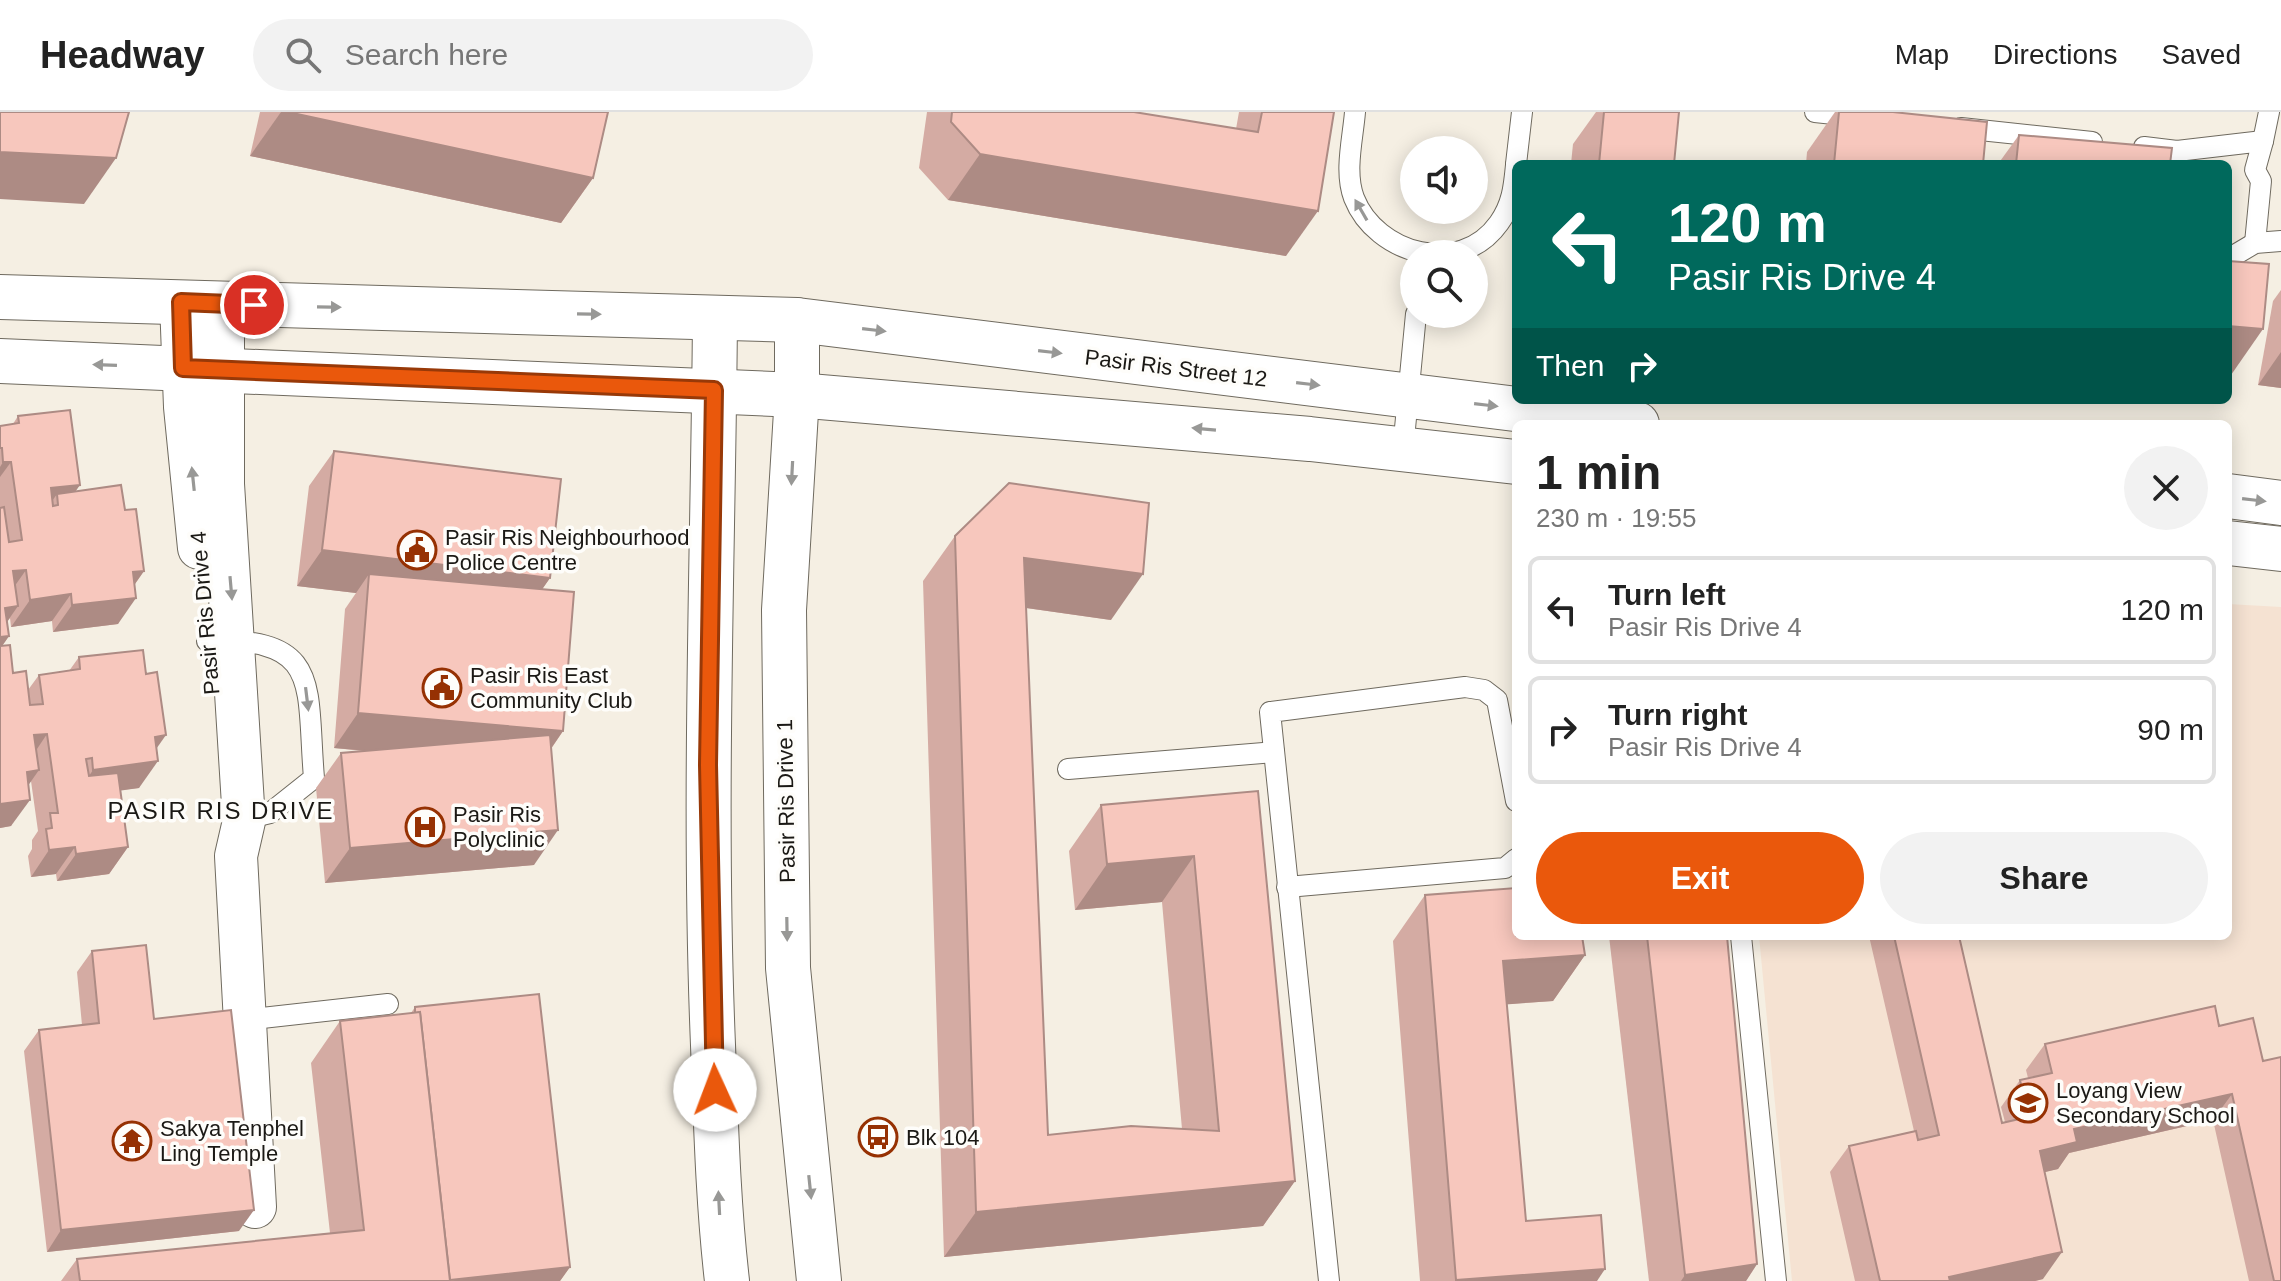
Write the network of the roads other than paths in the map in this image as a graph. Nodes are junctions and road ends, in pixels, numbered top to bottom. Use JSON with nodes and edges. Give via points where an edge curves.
{"nodes":[{"id":1,"x":1355,"y":112,"type":"edge"},
{"id":2,"x":1522,"y":112,"type":"edge"},
{"id":3,"x":1815,"y":112,"type":"edge"},
{"id":4,"x":2269,"y":112,"type":"edge"},
{"id":5,"x":1878,"y":119,"type":"edge"},
{"id":6,"x":1941,"y":125,"type":"edge"},
{"id":7,"x":2263,"y":141,"type":"junction"},
{"id":8,"x":2176,"y":157,"type":"edge"},
{"id":9,"x":1517,"y":160,"type":"edge"},
{"id":10,"x":1512,"y":198,"type":"edge"},
{"id":11,"x":1481,"y":240,"type":"edge"},
{"id":12,"x":2281,"y":241,"type":"edge"},
{"id":13,"x":2255,"y":243,"type":"junction"},
{"id":14,"x":1400,"y":247,"type":"edge"},
{"id":15,"x":2232,"y":257,"type":"edge"},
{"id":16,"x":0,"y":297,"type":"edge"},
{"id":17,"x":181,"y":302,"type":"junction"},
{"id":18,"x":223,"y":304,"type":"junction"},
{"id":19,"x":715,"y":318,"type":"junction"},
{"id":20,"x":797,"y":320,"type":"junction"},
{"id":21,"x":1415,"y":328,"type":"edge"},
{"id":22,"x":0,"y":361,"type":"edge"},
{"id":23,"x":202,"y":369,"type":"junction"},
{"id":24,"x":714,"y":390,"type":"junction"},
{"id":25,"x":797,"y":395,"type":"junction"},
{"id":26,"x":1408,"y":395,"type":"junction"},
{"id":27,"x":1605,"y":420,"type":"edge"},
{"id":28,"x":1403,"y":449,"type":"junction"},
{"id":29,"x":1512,"y":462,"type":"edge"},
{"id":30,"x":2232,"y":497,"type":"edge"},
{"id":31,"x":2281,"y":503,"type":"edge"},
{"id":32,"x":2232,"y":543,"type":"edge"},
{"id":33,"x":2281,"y":549,"type":"edge"},
{"id":34,"x":222,"y":640,"type":"junction"},
{"id":35,"x":1274,"y":752,"type":"junction"},
{"id":36,"x":1068,"y":769,"type":"dead end"},
{"id":37,"x":1512,"y":780,"type":"edge"},
{"id":38,"x":234,"y":833,"type":"junction"},
{"id":39,"x":1512,"y":862,"type":"edge"},
{"id":40,"x":1287,"y":887,"type":"junction"},
{"id":41,"x":1741,"y":940,"type":"edge"},
{"id":42,"x":388,"y":1004,"type":"dead end"},
{"id":43,"x":244,"y":1020,"type":"junction"},
{"id":44,"x":255,"y":1207,"type":"edge"},
{"id":45,"x":727,"y":1281,"type":"edge"},
{"id":46,"x":819,"y":1281,"type":"edge"},
{"id":47,"x":1329,"y":1281,"type":"edge"},
{"id":48,"x":1776,"y":1281,"type":"edge"}],
"edges":[{"from":14,"to":1,"type":"lane","one_way":true,"via":[[1368,222],[1354,197],[1350,178]]},
{"from":2,"to":9,"type":"lane"},
{"from":3,"to":5,"type":"lane"},
{"from":4,"to":7,"type":"lane"},
{"from":6,"to":8,"type":"lane","via":[[2122,145]]},
{"from":7,"to":8,"type":"lane"},
{"from":7,"to":13,"type":"lane","via":[[2255,170],[2261,181]]},
{"from":10,"to":11,"type":"lane","via":[[1498,225]]},
{"from":12,"to":13,"type":"lane"},
{"from":13,"to":15,"type":"lane"},
{"from":16,"to":17,"type":"street"},
{"from":17,"to":18,"type":"street"},
{"from":17,"to":23,"type":"street","name":"Pasir Ris Drive 4"},
{"from":18,"to":19,"type":"street","one_way":true},
{"from":18,"to":23,"type":"street","name":"Pasir Ris Drive 4"},
{"from":19,"to":20,"type":"street","name":"Pasir Ris Street 12"},
{"from":19,"to":24,"type":"street"},
{"from":20,"to":25,"type":"street","name":"Pasir Ris Drive 1"},
{"from":20,"to":26,"type":"street","name":"Pasir Ris Street 12","one_way":true},
{"from":21,"to":26,"type":"lane"},
{"from":23,"to":22,"type":"street","one_way":true},
{"from":23,"to":24,"type":"street"},
{"from":23,"to":34,"type":"street","name":"Pasir Ris Drive 4","via":[[223,491]]},
{"from":24,"to":25,"type":"street"},
{"from":45,"to":24,"type":"street","one_way":true,"via":[[710,964]]},
{"from":28,"to":25,"type":"street","one_way":true},
{"from":25,"to":46,"type":"street","name":"Pasir Ris Drive 1","one_way":true,"via":[[784,610],[788,953]]},
{"from":26,"to":27,"type":"street","name":"Pasir Ris Street 12","one_way":true},
{"from":26,"to":28,"type":"lane"},
{"from":28,"to":29,"type":"street"},
{"from":30,"to":31,"type":"street","one_way":true},
{"from":32,"to":33,"type":"street"},
{"from":34,"to":38,"type":"street","name":"Pasir Ris Drive 4"},
{"from":34,"to":38,"type":"lane","one_way":true,"via":[[272,647],[303,670],[314,778]]},
{"from":35,"to":36,"type":"lane"},
{"from":35,"to":37,"type":"lane","via":[[1270,712],[1465,687],[1484,690],[1497,700]]},
{"from":35,"to":40,"type":"lane"},
{"from":38,"to":43,"type":"street","name":"Pasir Ris Drive 4"},
{"from":39,"to":40,"type":"lane","via":[[1505,868]]},
{"from":40,"to":47,"type":"lane"},
{"from":41,"to":48,"type":"lane"},
{"from":42,"to":43,"type":"lane"},
{"from":43,"to":44,"type":"street","name":"Pasir Ris Drive 4"}]}
